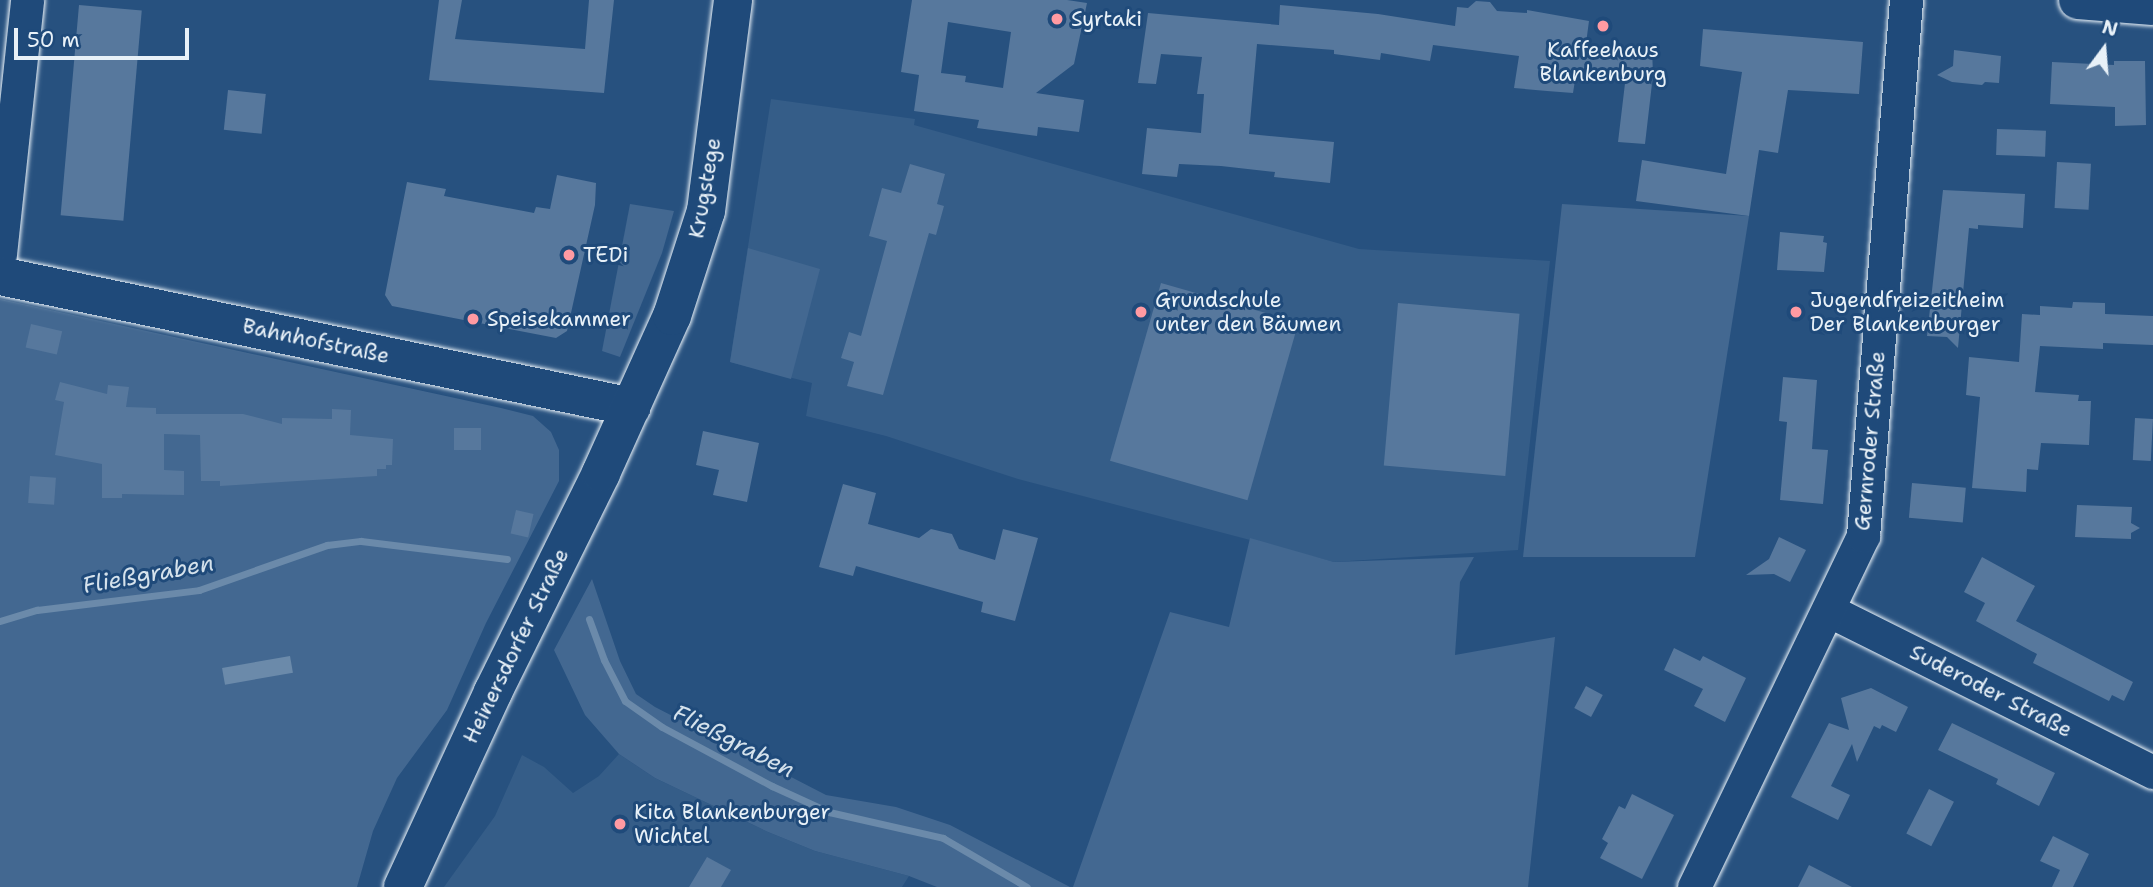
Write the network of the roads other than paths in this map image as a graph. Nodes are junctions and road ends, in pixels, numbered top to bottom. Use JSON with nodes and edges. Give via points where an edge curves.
{"nodes":[{"id":1,"x":27,"y":0,"type":"edge"},
{"id":2,"x":733,"y":0,"type":"edge"},
{"id":3,"x":1906,"y":0,"type":"edge"},
{"id":4,"x":2078,"y":0,"type":"edge"},
{"id":5,"x":2153,"y":6,"type":"edge"},
{"id":6,"x":0,"y":254,"type":"edge"},
{"id":7,"x":0,"y":276,"type":"edge"},
{"id":8,"x":632,"y":407,"type":"junction"},
{"id":9,"x":1829,"y":611,"type":"junction"},
{"id":10,"x":2153,"y":772,"type":"edge"},
{"id":11,"x":403,"y":887,"type":"edge"},
{"id":12,"x":1694,"y":887,"type":"edge"}],
"edges":[{"from":1,"to":6,"type":"street"},
{"from":2,"to":8,"type":"main road","name":"Krugstege","via":[[706,211],[672,317]]},
{"from":3,"to":9,"type":"street","name":"Gernroder Straße","via":[[1863,536]]},
{"from":4,"to":5,"type":"main road"},
{"from":7,"to":8,"type":"main road","name":"Bahnhofstraße"},
{"from":8,"to":11,"type":"main road","name":"Heinersdorfer Straße","via":[[492,692]]},
{"from":9,"to":10,"type":"street","name":"Suderoder Straße"},
{"from":9,"to":12,"type":"street","name":"Gernroder Straße"}]}
